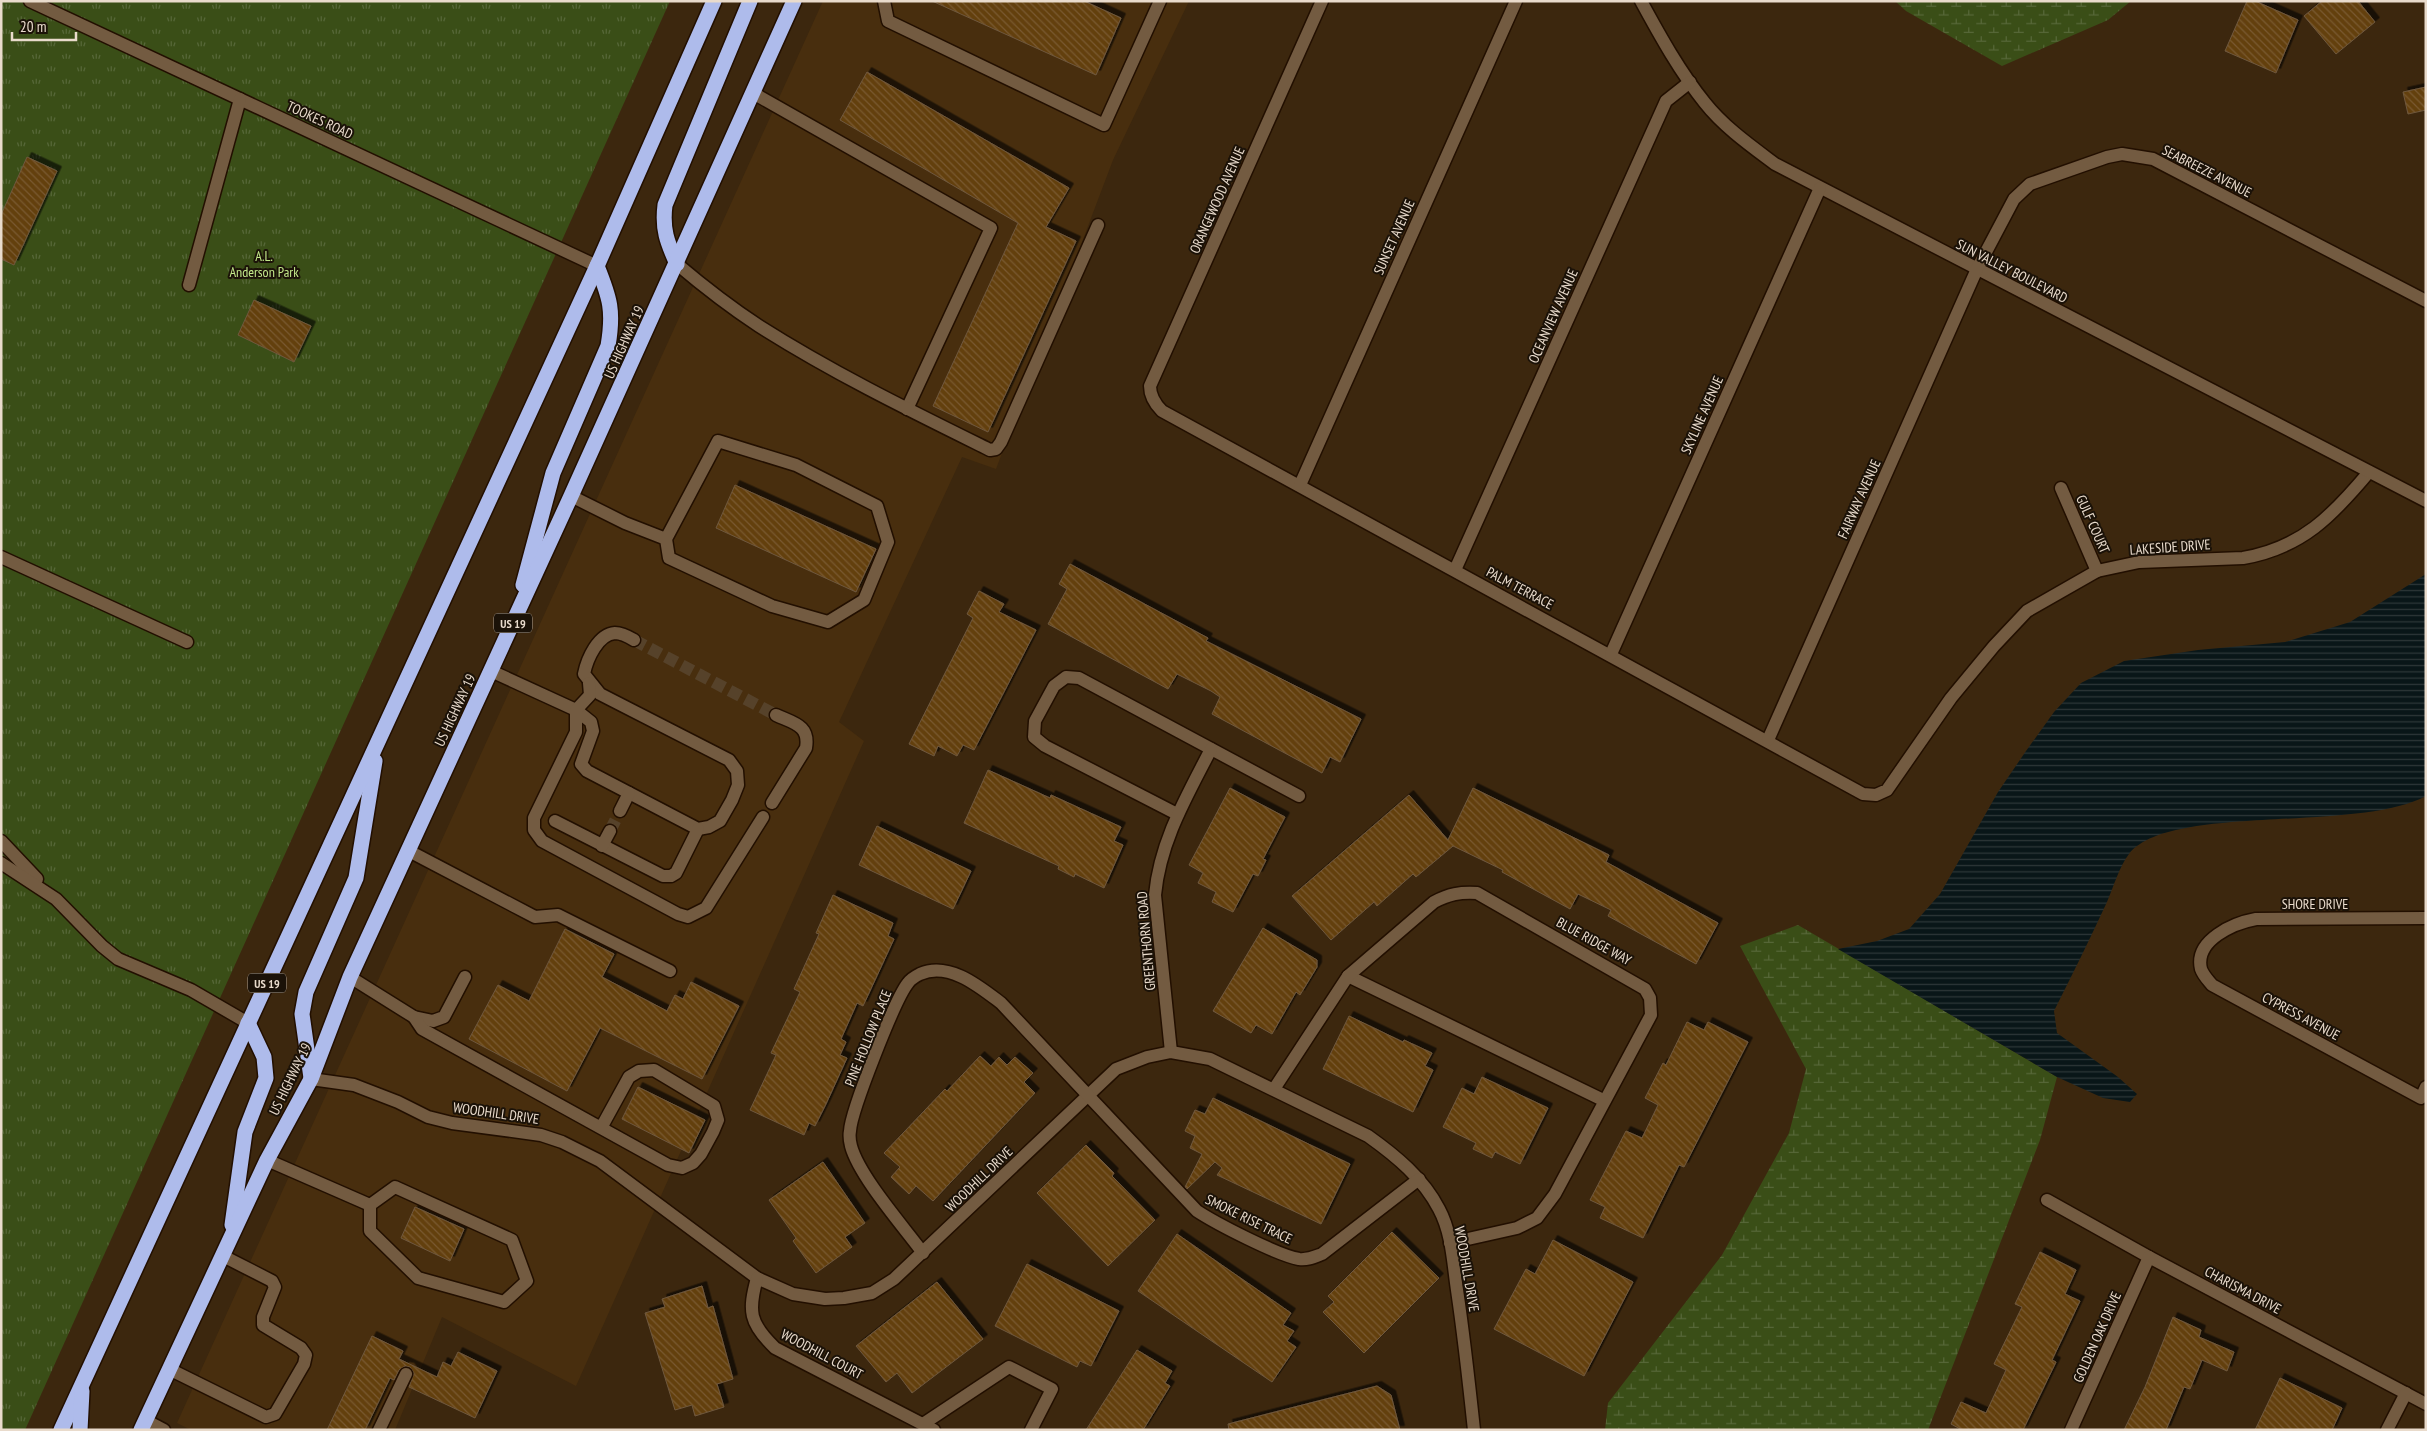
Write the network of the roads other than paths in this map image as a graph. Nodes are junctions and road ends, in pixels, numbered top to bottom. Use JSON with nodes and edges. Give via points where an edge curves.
{"nodes":[{"id":1,"x":30,"y":1,"type":"edge"},
{"id":2,"x":714,"y":1,"type":"edge"},
{"id":3,"x":750,"y":1,"type":"edge"},
{"id":4,"x":794,"y":1,"type":"edge"},
{"id":5,"x":884,"y":1,"type":"edge"},
{"id":6,"x":1160,"y":1,"type":"edge"},
{"id":7,"x":1322,"y":1,"type":"edge"},
{"id":8,"x":1516,"y":1,"type":"edge"},
{"id":9,"x":1641,"y":1,"type":"edge"},
{"id":10,"x":1690,"y":82,"type":"junction"},
{"id":11,"x":753,"y":93,"type":"junction"},
{"id":12,"x":240,"y":100,"type":"junction"},
{"id":13,"x":1820,"y":188,"type":"junction"},
{"id":14,"x":1098,"y":225,"type":"dead end"},
{"id":15,"x":677,"y":264,"type":"junction"},
{"id":16,"x":597,"y":266,"type":"junction"},
{"id":17,"x":1977,"y":269,"type":"junction"},
{"id":18,"x":189,"y":285,"type":"dead end"},
{"id":19,"x":2426,"y":300,"type":"edge"},
{"id":20,"x":907,"y":409,"type":"junction"},
{"id":21,"x":1162,"y":411,"type":"joint"},
{"id":22,"x":2369,"y":472,"type":"junction"},
{"id":23,"x":1300,"y":485,"type":"junction"},
{"id":24,"x":2061,"y":488,"type":"dead end"},
{"id":25,"x":571,"y":496,"type":"junction"},
{"id":26,"x":2426,"y":502,"type":"edge"},
{"id":27,"x":666,"y":540,"type":"junction"},
{"id":28,"x":1,"y":557,"type":"edge"},
{"id":29,"x":1455,"y":570,"type":"junction"},
{"id":30,"x":2098,"y":571,"type":"junction"},
{"id":31,"x":512,"y":628,"type":"junction"},
{"id":32,"x":634,"y":640,"type":"tunnel mouth"},
{"id":33,"x":187,"y":642,"type":"dead end"},
{"id":34,"x":1611,"y":654,"type":"junction"},
{"id":35,"x":491,"y":671,"type":"junction"},
{"id":36,"x":589,"y":683,"type":"junction"},
{"id":37,"x":576,"y":710,"type":"junction"},
{"id":38,"x":776,"y":714,"type":"tunnel mouth"},
{"id":39,"x":1768,"y":740,"type":"junction"},
{"id":40,"x":378,"y":743,"type":"junction"},
{"id":41,"x":1211,"y":749,"type":"junction"},
{"id":42,"x":629,"y":793,"type":"junction"},
{"id":43,"x":1863,"y":794,"type":"joint"},
{"id":44,"x":1299,"y":796,"type":"dead end"},
{"id":45,"x":772,"y":803,"type":"dead end"},
{"id":46,"x":620,"y":811,"type":"tunnel mouth"},
{"id":47,"x":1177,"y":814,"type":"junction"},
{"id":48,"x":763,"y":816,"type":"dead end"},
{"id":49,"x":555,"y":821,"type":"dead end"},
{"id":50,"x":698,"y":829,"type":"junction"},
{"id":51,"x":610,"y":831,"type":"tunnel mouth"},
{"id":52,"x":1,"y":841,"type":"edge"},
{"id":53,"x":602,"y":846,"type":"junction"},
{"id":54,"x":409,"y":851,"type":"junction"},
{"id":55,"x":1,"y":863,"type":"edge"},
{"id":56,"x":56,"y":899,"type":"junction"},
{"id":57,"x":2426,"y":918,"type":"edge"},
{"id":58,"x":2211,"y":942,"type":"joint"},
{"id":59,"x":670,"y":971,"type":"dead end"},
{"id":60,"x":1348,"y":976,"type":"junction"},
{"id":61,"x":350,"y":977,"type":"junction"},
{"id":62,"x":465,"y":977,"type":"dead end"},
{"id":63,"x":414,"y":1017,"type":"junction"},
{"id":64,"x":248,"y":1023,"type":"junction"},
{"id":65,"x":1171,"y":1052,"type":"junction"},
{"id":66,"x":312,"y":1079,"type":"junction"},
{"id":67,"x":1274,"y":1089,"type":"junction"},
{"id":68,"x":2423,"y":1093,"type":"edge"},
{"id":69,"x":1088,"y":1095,"type":"junction"},
{"id":70,"x":1603,"y":1100,"type":"junction"},
{"id":71,"x":601,"y":1128,"type":"junction"},
{"id":72,"x":267,"y":1160,"type":"junction"},
{"id":73,"x":1419,"y":1178,"type":"junction"},
{"id":74,"x":2046,"y":1200,"type":"dead end"},
{"id":75,"x":370,"y":1205,"type":"junction"},
{"id":76,"x":1450,"y":1243,"type":"junction"},
{"id":77,"x":226,"y":1250,"type":"junction"},
{"id":78,"x":923,"y":1253,"type":"junction"},
{"id":79,"x":2149,"y":1258,"type":"junction"},
{"id":80,"x":757,"y":1278,"type":"junction"},
{"id":81,"x":169,"y":1369,"type":"junction"},
{"id":82,"x":406,"y":1374,"type":"dead end"},
{"id":83,"x":82,"y":1385,"type":"junction"},
{"id":84,"x":2406,"y":1393,"type":"junction"},
{"id":85,"x":2426,"y":1404,"type":"edge"},
{"id":86,"x":143,"y":1425,"type":"edge"},
{"id":87,"x":929,"y":1427,"type":"edge"},
{"id":88,"x":61,"y":1430,"type":"edge"},
{"id":89,"x":80,"y":1430,"type":"edge"},
{"id":90,"x":164,"y":1430,"type":"edge"},
{"id":91,"x":379,"y":1430,"type":"edge"},
{"id":92,"x":1032,"y":1430,"type":"edge"},
{"id":93,"x":1474,"y":1430,"type":"edge"},
{"id":94,"x":2071,"y":1430,"type":"edge"},
{"id":95,"x":2386,"y":1430,"type":"edge"}],
"edges":[{"from":1,"to":12,"type":"street","name":"TOOKES ROAD"},
{"from":2,"to":16,"type":"highway","number":"US 19"},
{"from":3,"to":15,"type":"highway","via":[[664,204],[663,224]]},
{"from":4,"to":11,"type":"highway","name":"US HIGHWAY 19","number":"US 19"},
{"from":5,"to":6,"type":"street","via":[[888,21],[1104,125]]},
{"from":7,"to":21,"type":"street","name":"ORANGEWOOD AVENUE","via":[[1150,386],[1152,396]]},
{"from":8,"to":23,"type":"street","name":"SUNSET AVENUE"},
{"from":9,"to":10,"type":"street","name":"SUN VALLEY BOULEVARD"},
{"from":10,"to":13,"type":"street","name":"SUN VALLEY BOULEVARD","via":[[1705,103],[1744,141],[1775,164]]},
{"from":10,"to":29,"type":"street","name":"OCEANVIEW AVENUE","via":[[1666,101]]},
{"from":11,"to":15,"type":"highway","name":"US HIGHWAY 19","number":"US 19"},
{"from":11,"to":20,"type":"street","via":[[990,228]]},
{"from":12,"to":16,"type":"street","name":"TOOKES ROAD"},
{"from":12,"to":18,"type":"street"},
{"from":13,"to":17,"type":"street","name":"SUN VALLEY BOULEVARD"},
{"from":13,"to":34,"type":"street","name":"SKYLINE AVENUE"},
{"from":14,"to":20,"type":"street","via":[[996,449],[990,450]]},
{"from":15,"to":20,"type":"street","via":[[758,326]]},
{"from":15,"to":25,"type":"highway","name":"US HIGHWAY 19","number":"US 19"},
{"from":16,"to":31,"type":"highway","via":[[610,297],[612,324],[608,346],[553,473]]},
{"from":16,"to":40,"type":"highway","number":"US 19"},
{"from":17,"to":19,"type":"street","name":"SEABREEZE AVENUE","via":[[2014,198],[2030,184],[2107,157],[2138,155],[2153,159]]},
{"from":17,"to":22,"type":"street","name":"SUN VALLEY BOULEVARD"},
{"from":17,"to":39,"type":"street","name":"FAIRWAY AVENUE"},
{"from":21,"to":23,"type":"street","name":"PALM TERRACE"},
{"from":22,"to":26,"type":"street","name":"SUN VALLEY BOULEVARD"},
{"from":22,"to":30,"type":"street","name":"LAKESIDE DRIVE","via":[[2330,516],[2311,531],[2260,555],[2139,562]]},
{"from":23,"to":29,"type":"street","name":"PALM TERRACE"},
{"from":24,"to":30,"type":"street","name":"GULF COURT"},
{"from":25,"to":27,"type":"street","via":[[625,524]]},
{"from":25,"to":31,"type":"highway","name":"US HIGHWAY 19","number":"US 19"},
{"from":27,"to":27,"type":"street","via":[[718,441],[796,465],[877,506],[888,542],[864,600],[828,622],[772,606],[669,558]]},
{"from":28,"to":33,"type":"street"},
{"from":29,"to":34,"type":"street","name":"PALM TERRACE"},
{"from":30,"to":43,"type":"street","name":"LAKESIDE DRIVE","via":[[2046,598],[2022,616],[1946,705],[1887,790],[1876,795]]},
{"from":31,"to":35,"type":"highway","name":"US HIGHWAY 19","number":"US 19"},
{"from":32,"to":36,"type":"street","via":[[615,633],[601,641],[586,665],[584,674]]},
{"from":34,"to":39,"type":"street","name":"PALM TERRACE"},
{"from":35,"to":37,"type":"street"},
{"from":35,"to":54,"type":"highway","name":"US HIGHWAY 19","number":"US 19"},
{"from":36,"to":37,"type":"street","via":[[590,695]]},
{"from":36,"to":50,"type":"street","via":[[600,694],[729,760],[738,771],[738,785],[720,821]]},
{"from":37,"to":42,"type":"street","via":[[592,722],[593,731],[581,764],[586,771]]},
{"from":37,"to":48,"type":"street","via":[[576,732],[534,818],[534,830],[542,841],[678,914],[688,916],[706,908]]},
{"from":38,"to":45,"type":"street","via":[[804,729],[808,737],[806,748]]},
{"from":39,"to":43,"type":"street","name":"PALM TERRACE"},
{"from":40,"to":64,"type":"highway","number":"US 19"},
{"from":40,"to":66,"type":"highway","via":[[356,878],[306,992],[302,1014]]},
{"from":41,"to":44,"type":"street"},
{"from":41,"to":47,"type":"street","name":"GREENTHORN ROAD"},
{"from":41,"to":47,"type":"street","via":[[1079,678],[1066,677],[1049,694],[1035,721],[1034,737],[1044,746]]},
{"from":42,"to":46,"type":"street"},
{"from":42,"to":50,"type":"street"},
{"from":47,"to":65,"type":"street","name":"GREENTHORN ROAD","via":[[1159,864],[1155,895]]},
{"from":49,"to":53,"type":"street"},
{"from":50,"to":53,"type":"street","via":[[676,873],[671,876],[663,876]]},
{"from":51,"to":53,"type":"street"},
{"from":52,"to":56,"type":"street"},
{"from":54,"to":59,"type":"street","via":[[535,917],[558,915]]},
{"from":54,"to":61,"type":"highway","name":"US HIGHWAY 19","number":"US 19"},
{"from":55,"to":56,"type":"street"},
{"from":56,"to":64,"type":"street","via":[[118,960],[191,990]]},
{"from":57,"to":58,"type":"street","name":"SHORE DRIVE","via":[[2256,919],[2231,926]]},
{"from":58,"to":68,"type":"street","name":"CYPRESS AVENUE","via":[[2200,960],[2201,971],[2212,985]]},
{"from":60,"to":67,"type":"street","name":"BLUE RIDGE WAY"},
{"from":60,"to":70,"type":"street"},
{"from":60,"to":70,"type":"street","name":"BLUE RIDGE WAY","via":[[1434,902],[1462,892],[1477,893],[1645,989],[1650,998],[1651,1015]]},
{"from":61,"to":63,"type":"street"},
{"from":61,"to":66,"type":"highway","name":"US HIGHWAY 19","number":"US 19"},
{"from":62,"to":63,"type":"street","via":[[444,1017],[433,1021]]},
{"from":63,"to":71,"type":"street","via":[[422,1029]]},
{"from":64,"to":77,"type":"highway","via":[[264,1056],[266,1078],[245,1132]]},
{"from":64,"to":83,"type":"highway","number":"US 19"},
{"from":65,"to":67,"type":"street","name":"WOODHILL DRIVE","via":[[1210,1059]]},
{"from":65,"to":69,"type":"street","name":"WOODHILL DRIVE","via":[[1116,1069]]},
{"from":66,"to":72,"type":"highway","name":"US HIGHWAY 19","number":"US 19"},
{"from":66,"to":80,"type":"street","name":"WOODHILL DRIVE","via":[[354,1085],[428,1117],[541,1135],[562,1142],[600,1161]]},
{"from":67,"to":73,"type":"street","name":"WOODHILL DRIVE","via":[[1368,1136]]},
{"from":69,"to":73,"type":"street","name":"SMOKE RISE TRACE","via":[[1197,1211],[1300,1259],[1322,1254]]},
{"from":69,"to":78,"type":"street","name":"WOODHILL DRIVE"},
{"from":69,"to":78,"type":"street","name":"PINE HOLLOW PLACE","via":[[1001,1003],[975,983],[951,973],[933,971],[919,974],[908,983],[895,1007],[854,1111],[850,1132],[856,1161]]},
{"from":70,"to":76,"type":"street","name":"BLUE RIDGE WAY","via":[[1555,1194],[1537,1218],[1517,1228]]},
{"from":71,"to":71,"type":"street","via":[[668,1165],[682,1168],[701,1154],[718,1120],[714,1106],[654,1070],[639,1071],[629,1077]]},
{"from":72,"to":75,"type":"street"},
{"from":72,"to":77,"type":"highway","name":"US HIGHWAY 19","number":"US 19"},
{"from":73,"to":76,"type":"street","name":"WOODHILL DRIVE","via":[[1440,1210]]},
{"from":74,"to":79,"type":"street","name":"CHARISMA DRIVE"},
{"from":75,"to":75,"type":"street","via":[[370,1231],[418,1278],[504,1302],[527,1281],[512,1240],[395,1187]]},
{"from":76,"to":93,"type":"street","name":"WOODHILL DRIVE"},
{"from":77,"to":81,"type":"highway","name":"US HIGHWAY 19","number":"US 19"},
{"from":77,"to":81,"type":"street","via":[[272,1281],[275,1287],[263,1325],[301,1348],[306,1355],[304,1364],[275,1414],[266,1417]]},
{"from":78,"to":80,"type":"street","name":"WOODHILL DRIVE","via":[[894,1279],[872,1293],[844,1298],[792,1294]]},
{"from":79,"to":84,"type":"street","name":"CHARISMA DRIVE"},
{"from":79,"to":94,"type":"street","name":"GOLDEN OAK DRIVE"},
{"from":80,"to":87,"type":"street","name":"WOODHILL COURT","via":[[750,1304],[754,1323],[775,1348]]},
{"from":81,"to":86,"type":"highway","name":"US HIGHWAY 19","number":"US 19"},
{"from":82,"to":91,"type":"street"},
{"from":83,"to":88,"type":"highway","number":"US 19"},
{"from":83,"to":89,"type":"highway"},
{"from":84,"to":85,"type":"street","name":"CHARISMA DRIVE"},
{"from":84,"to":95,"type":"street"},
{"from":86,"to":90,"type":"street"},
{"from":87,"to":92,"type":"street","via":[[1009,1367],[1052,1389]]}]}
